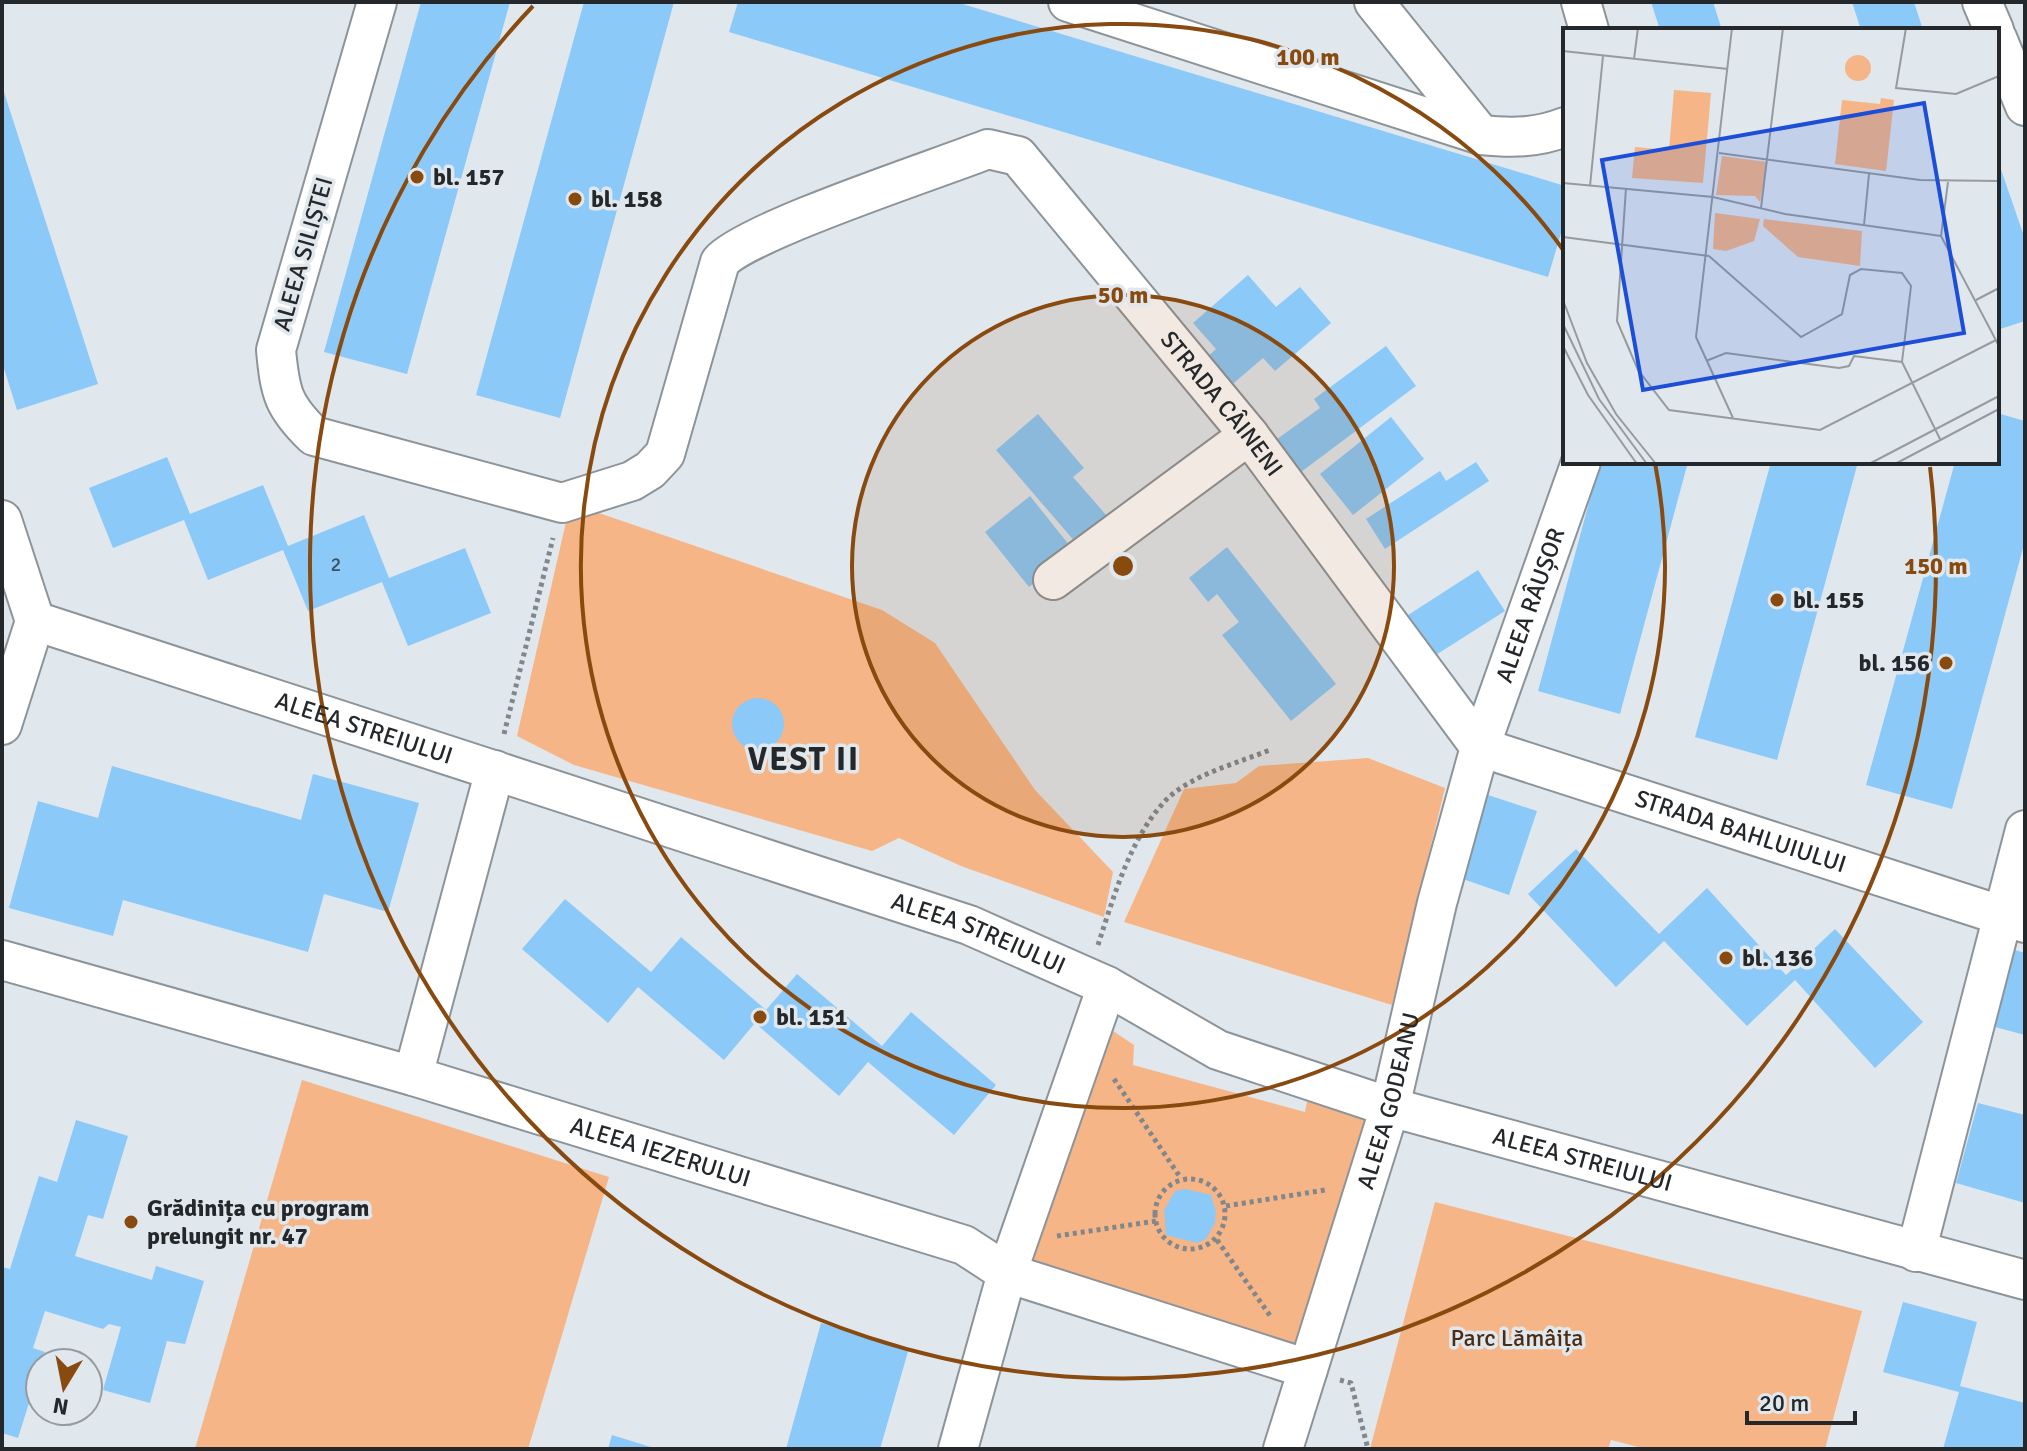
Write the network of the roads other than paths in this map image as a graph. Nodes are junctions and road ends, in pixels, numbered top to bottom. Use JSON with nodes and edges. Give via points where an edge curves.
{"nodes":[{"id":1,"x":377,"y":2,"type":"edge"},
{"id":2,"x":1068,"y":2,"type":"edge"},
{"id":3,"x":1374,"y":2,"type":"edge"},
{"id":4,"x":1581,"y":2,"type":"edge"},
{"id":5,"x":1982,"y":2,"type":"edge"},
{"id":6,"x":1588,"y":28,"type":"edge"},
{"id":7,"x":1993,"y":28,"type":"edge"},
{"id":8,"x":1999,"y":43,"type":"edge"},
{"id":9,"x":2025,"y":106,"type":"edge"},
{"id":10,"x":1563,"y":128,"type":"edge"},
{"id":11,"x":1481,"y":135,"type":"junction"},
{"id":12,"x":687,"y":378,"type":"joint"},
{"id":13,"x":1249,"y":435,"type":"junction"},
{"id":14,"x":1580,"y":464,"type":"edge"},
{"id":15,"x":2,"y":520,"type":"edge"},
{"id":16,"x":1053,"y":580,"type":"dead end"},
{"id":17,"x":35,"y":621,"type":"junction"},
{"id":18,"x":2,"y":725,"type":"edge"},
{"id":19,"x":1480,"y":747,"type":"junction"},
{"id":20,"x":495,"y":770,"type":"junction"},
{"id":21,"x":2025,"y":830,"type":"edge"},
{"id":22,"x":2014,"y":920,"type":"edge"},
{"id":23,"x":2,"y":960,"type":"edge"},
{"id":24,"x":1097,"y":981,"type":"junction"},
{"id":25,"x":413,"y":1076,"type":"junction"},
{"id":26,"x":1390,"y":1107,"type":"junction"},
{"id":27,"x":1916,"y":1252,"type":"junction"},
{"id":28,"x":1012,"y":1258,"type":"junction"},
{"id":29,"x":2025,"y":1280,"type":"edge"},
{"id":30,"x":1308,"y":1369,"type":"junction"},
{"id":31,"x":958,"y":1449,"type":"edge"},
{"id":32,"x":1283,"y":1449,"type":"edge"}],
"edges":[{"from":1,"to":12,"type":"street","name":"ALEEA SILIȘTEI","via":[[276,350],[279,382],[291,413],[314,436],[562,503],[650,470],[665,454]]},
{"from":2,"to":11,"type":"street"},
{"from":3,"to":11,"type":"street"},
{"from":4,"to":6,"type":"street"},
{"from":5,"to":7,"type":"street"},
{"from":8,"to":9,"type":"street"},
{"from":10,"to":11,"type":"street","via":[[1513,138]]},
{"from":12,"to":13,"type":"street","name":"STRADA CÂINENI","via":[[727,253],[988,149],[1018,156]]},
{"from":13,"to":16,"type":"street"},
{"from":13,"to":19,"type":"street","name":"STRADA CÂINENI"},
{"from":14,"to":19,"type":"street","name":"ALEEA RÂUȘOR"},
{"from":15,"to":17,"type":"street"},
{"from":17,"to":18,"type":"street"},
{"from":17,"to":20,"type":"street","name":"ALEEA STREIULUI"},
{"from":19,"to":22,"type":"street","name":"STRADA BAHLUIULUI"},
{"from":19,"to":26,"type":"street","name":"ALEEA GODEANU"},
{"from":20,"to":24,"type":"street","name":"ALEEA STREIULUI","via":[[969,925]]},
{"from":20,"to":25,"type":"street"},
{"from":21,"to":22,"type":"street"},
{"from":22,"to":27,"type":"street"},
{"from":23,"to":25,"type":"street","name":"ALEEA IEZERULUI"},
{"from":24,"to":26,"type":"street","name":"ALEEA STREIULUI","via":[[1218,1050]]},
{"from":24,"to":28,"type":"street","via":[[1089,1041]]},
{"from":25,"to":28,"type":"street","name":"ALEEA IEZERULUI"},
{"from":26,"to":27,"type":"street","name":"ALEEA STREIULUI"},
{"from":26,"to":30,"type":"street","name":"ALEEA GODEANU"},
{"from":27,"to":29,"type":"street","name":"ALEEA STREIULUI"},
{"from":28,"to":30,"type":"street","name":"ALEEA IEZERULUI"},
{"from":28,"to":31,"type":"street"},
{"from":30,"to":32,"type":"street","name":"ALEEA GODEANU"}]}
